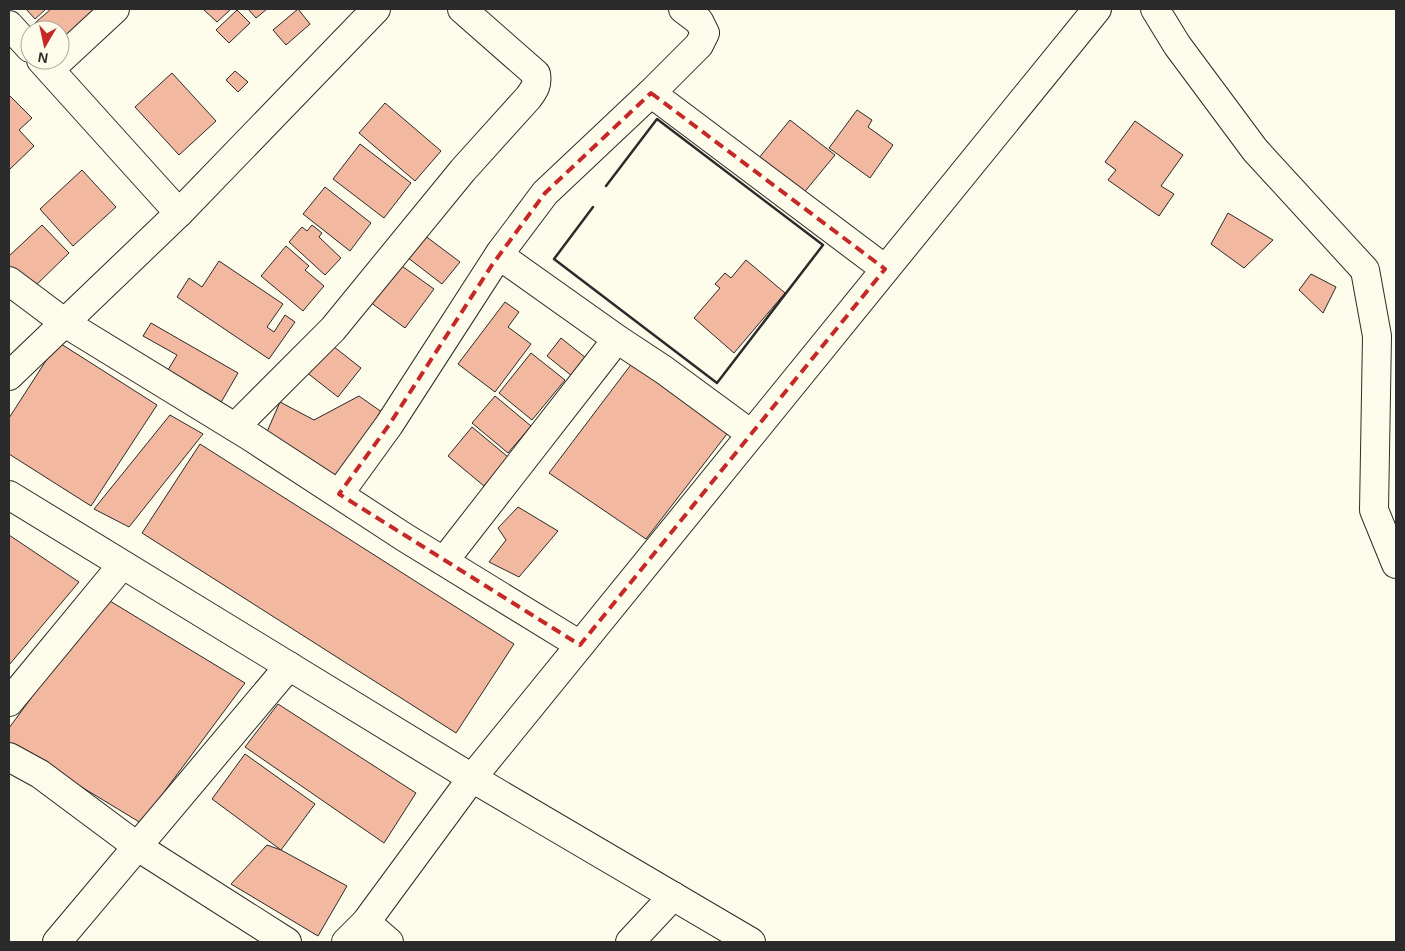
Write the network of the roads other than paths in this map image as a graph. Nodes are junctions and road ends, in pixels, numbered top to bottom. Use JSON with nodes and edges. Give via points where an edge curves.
{"nodes":[{"id":1,"x":115,"y":9,"type":"edge"},
{"id":2,"x":376,"y":9,"type":"edge"},
{"id":3,"x":462,"y":9,"type":"edge"},
{"id":4,"x":683,"y":9,"type":"edge"},
{"id":5,"x":1097,"y":9,"type":"edge"},
{"id":6,"x":1155,"y":9,"type":"edge"},
{"id":7,"x":9,"y":25,"type":"edge"},
{"id":8,"x":20,"y":37,"type":"edge"},
{"id":9,"x":70,"y":47,"type":"edge"},
{"id":10,"x":60,"y":70,"type":"edge"},
{"id":11,"x":651,"y":93,"type":"junction"},
{"id":12,"x":179,"y":213,"type":"junction"},
{"id":13,"x":500,"y":253,"type":"junction"},
{"id":14,"x":885,"y":269,"type":"junction"},
{"id":15,"x":9,"y":281,"type":"edge"},
{"id":16,"x":65,"y":323,"type":"junction"},
{"id":17,"x":617,"y":339,"type":"junction"},
{"id":18,"x":9,"y":376,"type":"edge"},
{"id":19,"x":235,"y":427,"type":"junction"},
{"id":20,"x":751,"y":434,"type":"junction"},
{"id":21,"x":339,"y":494,"type":"junction"},
{"id":22,"x":9,"y":495,"type":"edge"},
{"id":23,"x":444,"y":561,"type":"junction"},
{"id":24,"x":1396,"y":564,"type":"edge"},
{"id":25,"x":122,"y":565,"type":"junction"},
{"id":26,"x":580,"y":645,"type":"junction"},
{"id":27,"x":289,"y":666,"type":"junction"},
{"id":28,"x":9,"y":702,"type":"edge"},
{"id":29,"x":9,"y":756,"type":"edge"},
{"id":30,"x":472,"y":778,"type":"junction"},
{"id":31,"x":138,"y":846,"type":"junction"},
{"id":32,"x":673,"y":896,"type":"junction"},
{"id":33,"x":366,"y":922,"type":"junction"},
{"id":34,"x":57,"y":942,"type":"edge"},
{"id":35,"x":287,"y":942,"type":"edge"},
{"id":36,"x":346,"y":942,"type":"edge"},
{"id":37,"x":388,"y":942,"type":"edge"},
{"id":38,"x":630,"y":942,"type":"edge"},
{"id":39,"x":751,"y":942,"type":"edge"}],
"edges":[{"from":1,"to":9,"type":"street"},
{"from":2,"to":12,"type":"street"},
{"from":3,"to":19,"type":"street","via":[[536,74],[538,83],[333,329]]},
{"from":4,"to":11,"type":"street","via":[[699,21],[705,33],[699,44]]},
{"from":5,"to":14,"type":"street"},
{"from":6,"to":24,"type":"street","via":[[1177,46],[1255,150],[1365,270],[1377,336],[1374,510]]},
{"from":7,"to":8,"type":"street"},
{"from":10,"to":12,"type":"street"},
{"from":11,"to":13,"type":"street","via":[[545,193]]},
{"from":11,"to":14,"type":"street"},
{"from":12,"to":16,"type":"street"},
{"from":13,"to":17,"type":"street"},
{"from":13,"to":21,"type":"street","via":[[389,425]]},
{"from":14,"to":20,"type":"street"},
{"from":15,"to":16,"type":"street"},
{"from":16,"to":18,"type":"street"},
{"from":16,"to":19,"type":"street"},
{"from":17,"to":20,"type":"street"},
{"from":17,"to":23,"type":"street"},
{"from":19,"to":21,"type":"street"},
{"from":20,"to":26,"type":"street"},
{"from":21,"to":23,"type":"street"},
{"from":22,"to":25,"type":"street"},
{"from":23,"to":26,"type":"street"},
{"from":25,"to":27,"type":"street"},
{"from":25,"to":28,"type":"street"},
{"from":26,"to":30,"type":"street"},
{"from":27,"to":30,"type":"street"},
{"from":27,"to":31,"type":"street"},
{"from":29,"to":31,"type":"street","via":[[40,774]]},
{"from":30,"to":32,"type":"street"},
{"from":30,"to":33,"type":"street"},
{"from":31,"to":34,"type":"street"},
{"from":31,"to":35,"type":"street"},
{"from":32,"to":38,"type":"street"},
{"from":32,"to":39,"type":"street"},
{"from":33,"to":36,"type":"street"},
{"from":33,"to":37,"type":"street"}]}
